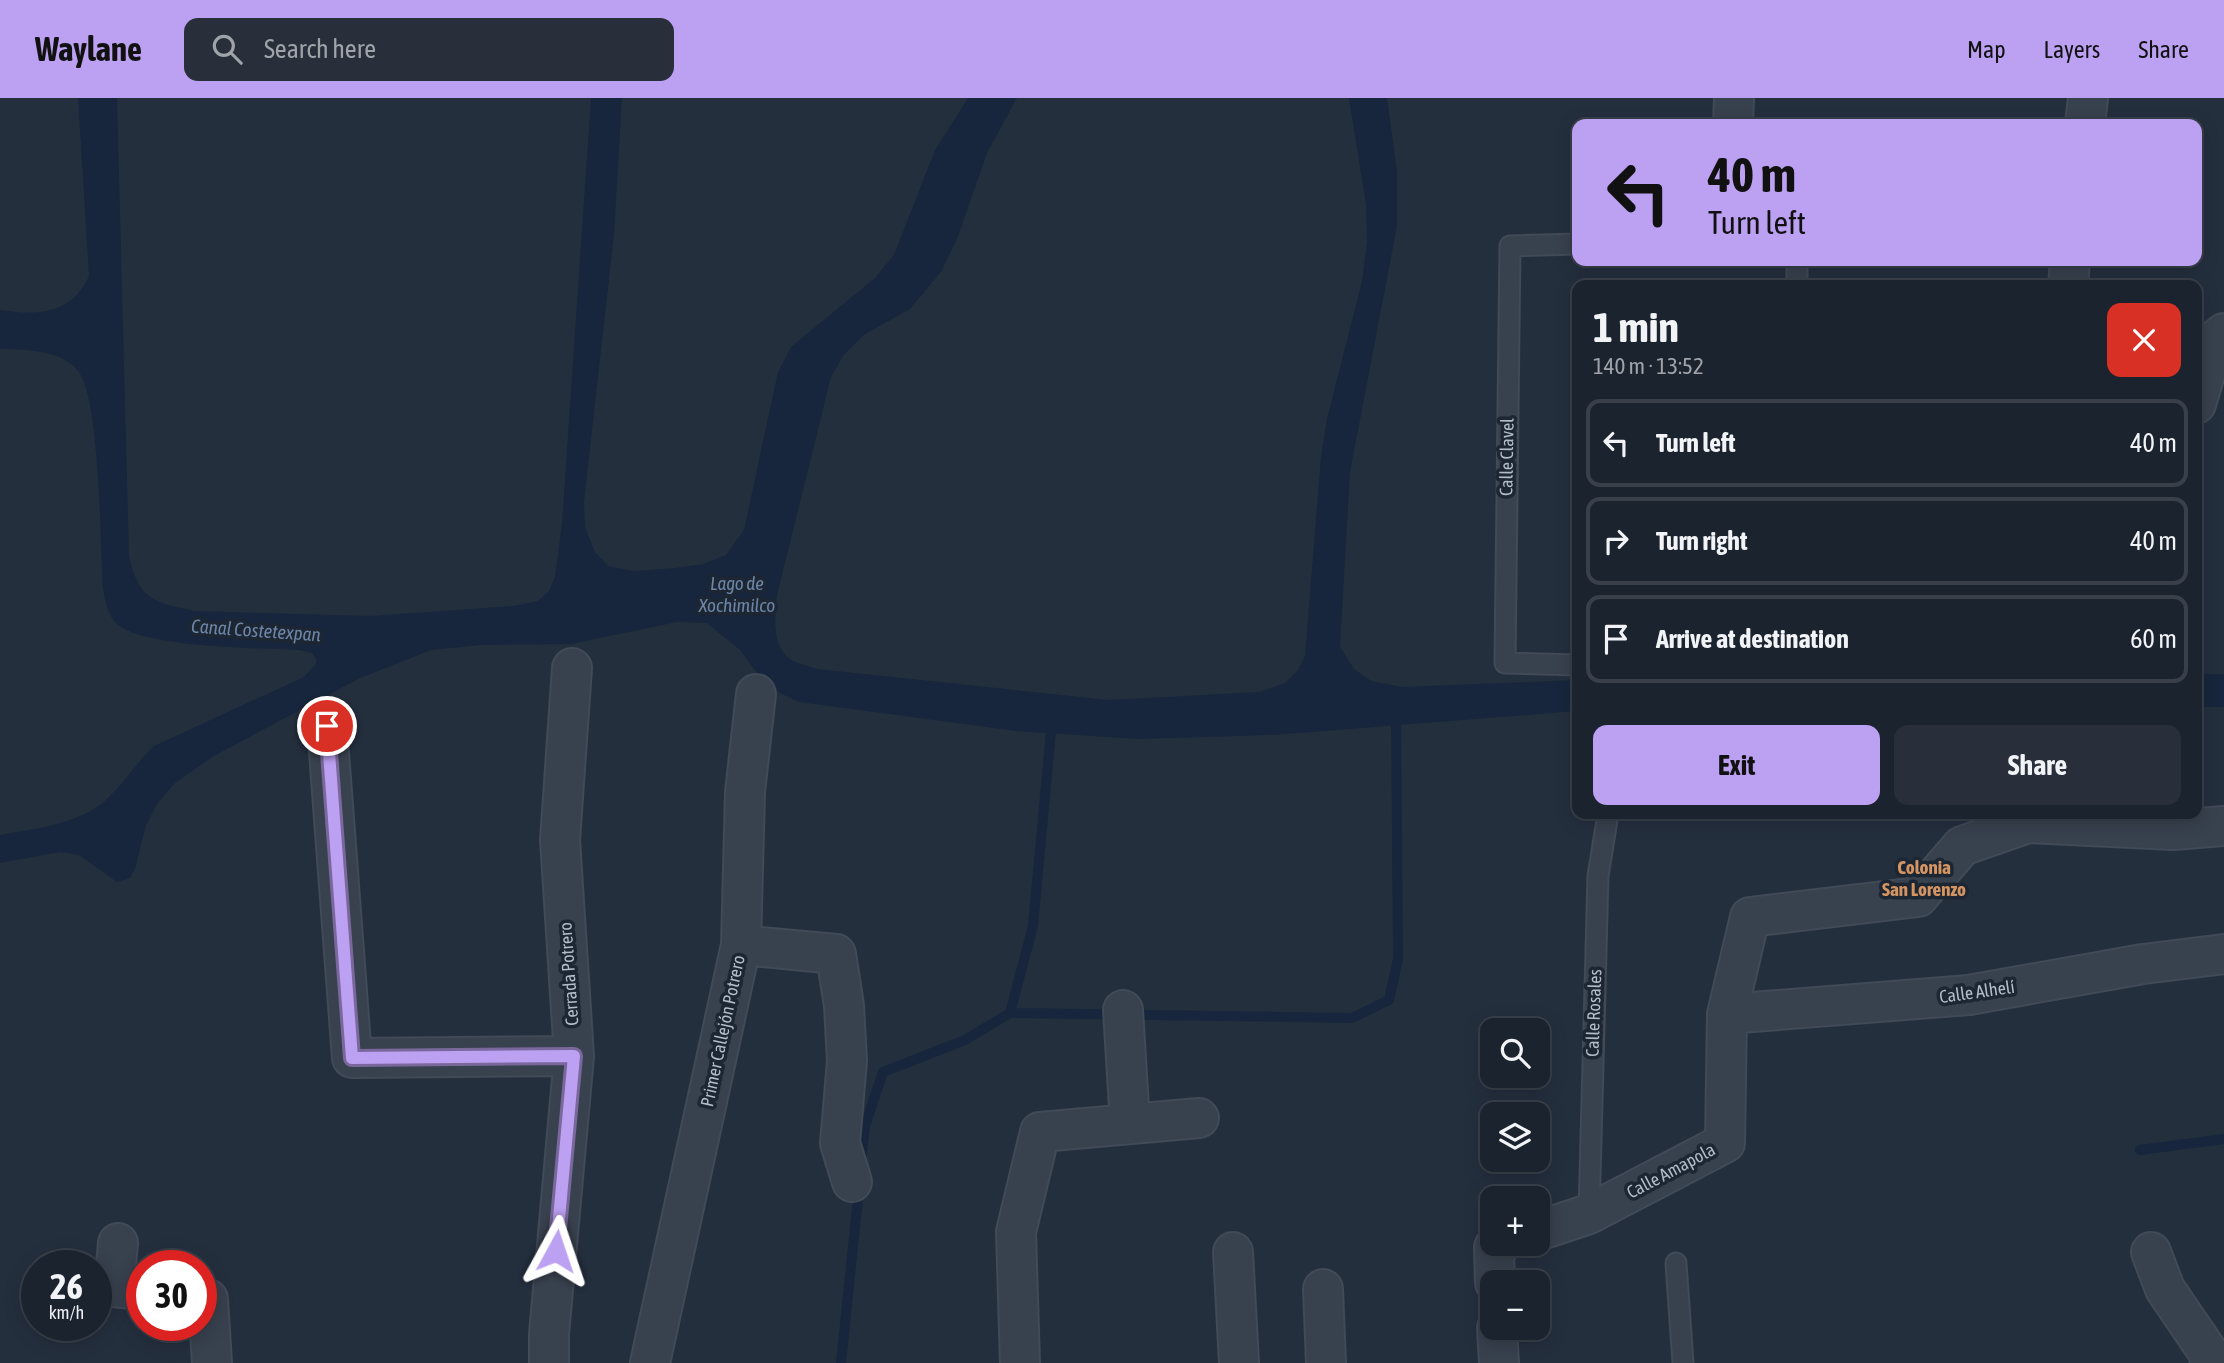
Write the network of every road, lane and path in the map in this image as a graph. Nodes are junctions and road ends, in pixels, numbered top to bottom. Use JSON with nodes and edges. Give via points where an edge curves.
{"nodes":[{"id":1,"x":1734,"y":98,"type":"edge"},
{"id":2,"x":2088,"y":98,"type":"edge"},
{"id":3,"x":1733,"y":119,"type":"edge"},
{"id":4,"x":2086,"y":119,"type":"edge"},
{"id":5,"x":1572,"y":244,"type":"edge"},
{"id":6,"x":2224,"y":333,"type":"edge"},
{"id":7,"x":2202,"y":384,"type":"edge"},
{"id":8,"x":1572,"y":665,"type":"edge"},
{"id":9,"x":572,"y":668,"type":"dead end"},
{"id":10,"x":756,"y":694,"type":"dead end"},
{"id":11,"x":327,"y":726,"type":"dead end"},
{"id":12,"x":1607,"y":819,"type":"edge"},
{"id":13,"x":2026,"y":819,"type":"edge"},
{"id":14,"x":2040,"y":819,"type":"edge"},
{"id":15,"x":2224,"y":826,"type":"edge"},
{"id":16,"x":741,"y":945,"type":"junction"},
{"id":17,"x":2224,"y":954,"type":"edge"},
{"id":18,"x":1123,"y":1010,"type":"dead end"},
{"id":19,"x":1727,"y":1014,"type":"junction"},
{"id":20,"x":574,"y":1056,"type":"junction"},
{"id":21,"x":1199,"y":1118,"type":"dead end"},
{"id":22,"x":1130,"y":1124,"type":"junction"},
{"id":23,"x":852,"y":1182,"type":"dead end"},
{"id":24,"x":1589,"y":1214,"type":"junction"},
{"id":25,"x":1550,"y":1227,"type":"edge"},
{"id":26,"x":118,"y":1242,"type":"dead end"},
{"id":27,"x":1233,"y":1252,"type":"dead end"},
{"id":28,"x":2151,"y":1252,"type":"dead end"},
{"id":29,"x":1676,"y":1263,"type":"dead end"},
{"id":30,"x":126,"y":1288,"type":"edge"},
{"id":31,"x":1323,"y":1289,"type":"dead end"},
{"id":32,"x":1498,"y":1340,"type":"edge"},
{"id":33,"x":211,"y":1341,"type":"edge"},
{"id":34,"x":212,"y":1363,"type":"edge"},
{"id":35,"x":549,"y":1363,"type":"edge"},
{"id":36,"x":650,"y":1363,"type":"edge"},
{"id":37,"x":1020,"y":1363,"type":"edge"},
{"id":38,"x":1239,"y":1363,"type":"edge"},
{"id":39,"x":1326,"y":1363,"type":"edge"},
{"id":40,"x":1499,"y":1363,"type":"edge"},
{"id":41,"x":1684,"y":1363,"type":"edge"},
{"id":42,"x":2210,"y":1363,"type":"edge"}],
"edges":[{"from":1,"to":3,"type":"street"},
{"from":2,"to":4,"type":"street"},
{"from":5,"to":8,"type":"lane","name":"Calle Clavel","via":[[1510,246],[1505,663]]},
{"from":6,"to":7,"type":"street","via":[[2215,340]]},
{"from":9,"to":20,"type":"street","name":"Cerrada Potrero","via":[[561,840]]},
{"from":10,"to":16,"type":"street","name":"Primer Callejón Potrero","via":[[745,792]]},
{"from":11,"to":20,"type":"street","via":[[352,1058]]},
{"from":12,"to":24,"type":"lane","name":"Calle Rosales","via":[[1598,876]]},
{"from":13,"to":19,"type":"street","via":[[1962,846],[1918,897],[1750,917]]},
{"from":14,"to":15,"type":"street","via":[[2173,830]]},
{"from":16,"to":23,"type":"street","via":[[836,954],[847,1061],[840,1143]]},
{"from":16,"to":36,"type":"street","name":"Primer Callejón Potrero"},
{"from":17,"to":19,"type":"street","name":"Calle Alhelí","via":[[1969,995]]},
{"from":18,"to":22,"type":"street"},
{"from":19,"to":24,"type":"street","name":"Calle Amapola","via":[[1725,1143]]},
{"from":20,"to":35,"type":"street","name":"Cerrada Potrero"},
{"from":21,"to":22,"type":"street"},
{"from":22,"to":37,"type":"street","via":[[1040,1132],[1016,1232]]},
{"from":24,"to":25,"type":"street","name":"Calle Amapola"},
{"from":26,"to":30,"type":"street","via":[[114,1287]]},
{"from":27,"to":38,"type":"street"},
{"from":28,"to":42,"type":"street","via":[[2165,1289],[2208,1352]]},
{"from":29,"to":41,"type":"lane"},
{"from":31,"to":39,"type":"street"},
{"from":32,"to":40,"type":"street"},
{"from":33,"to":34,"type":"street"}]}
